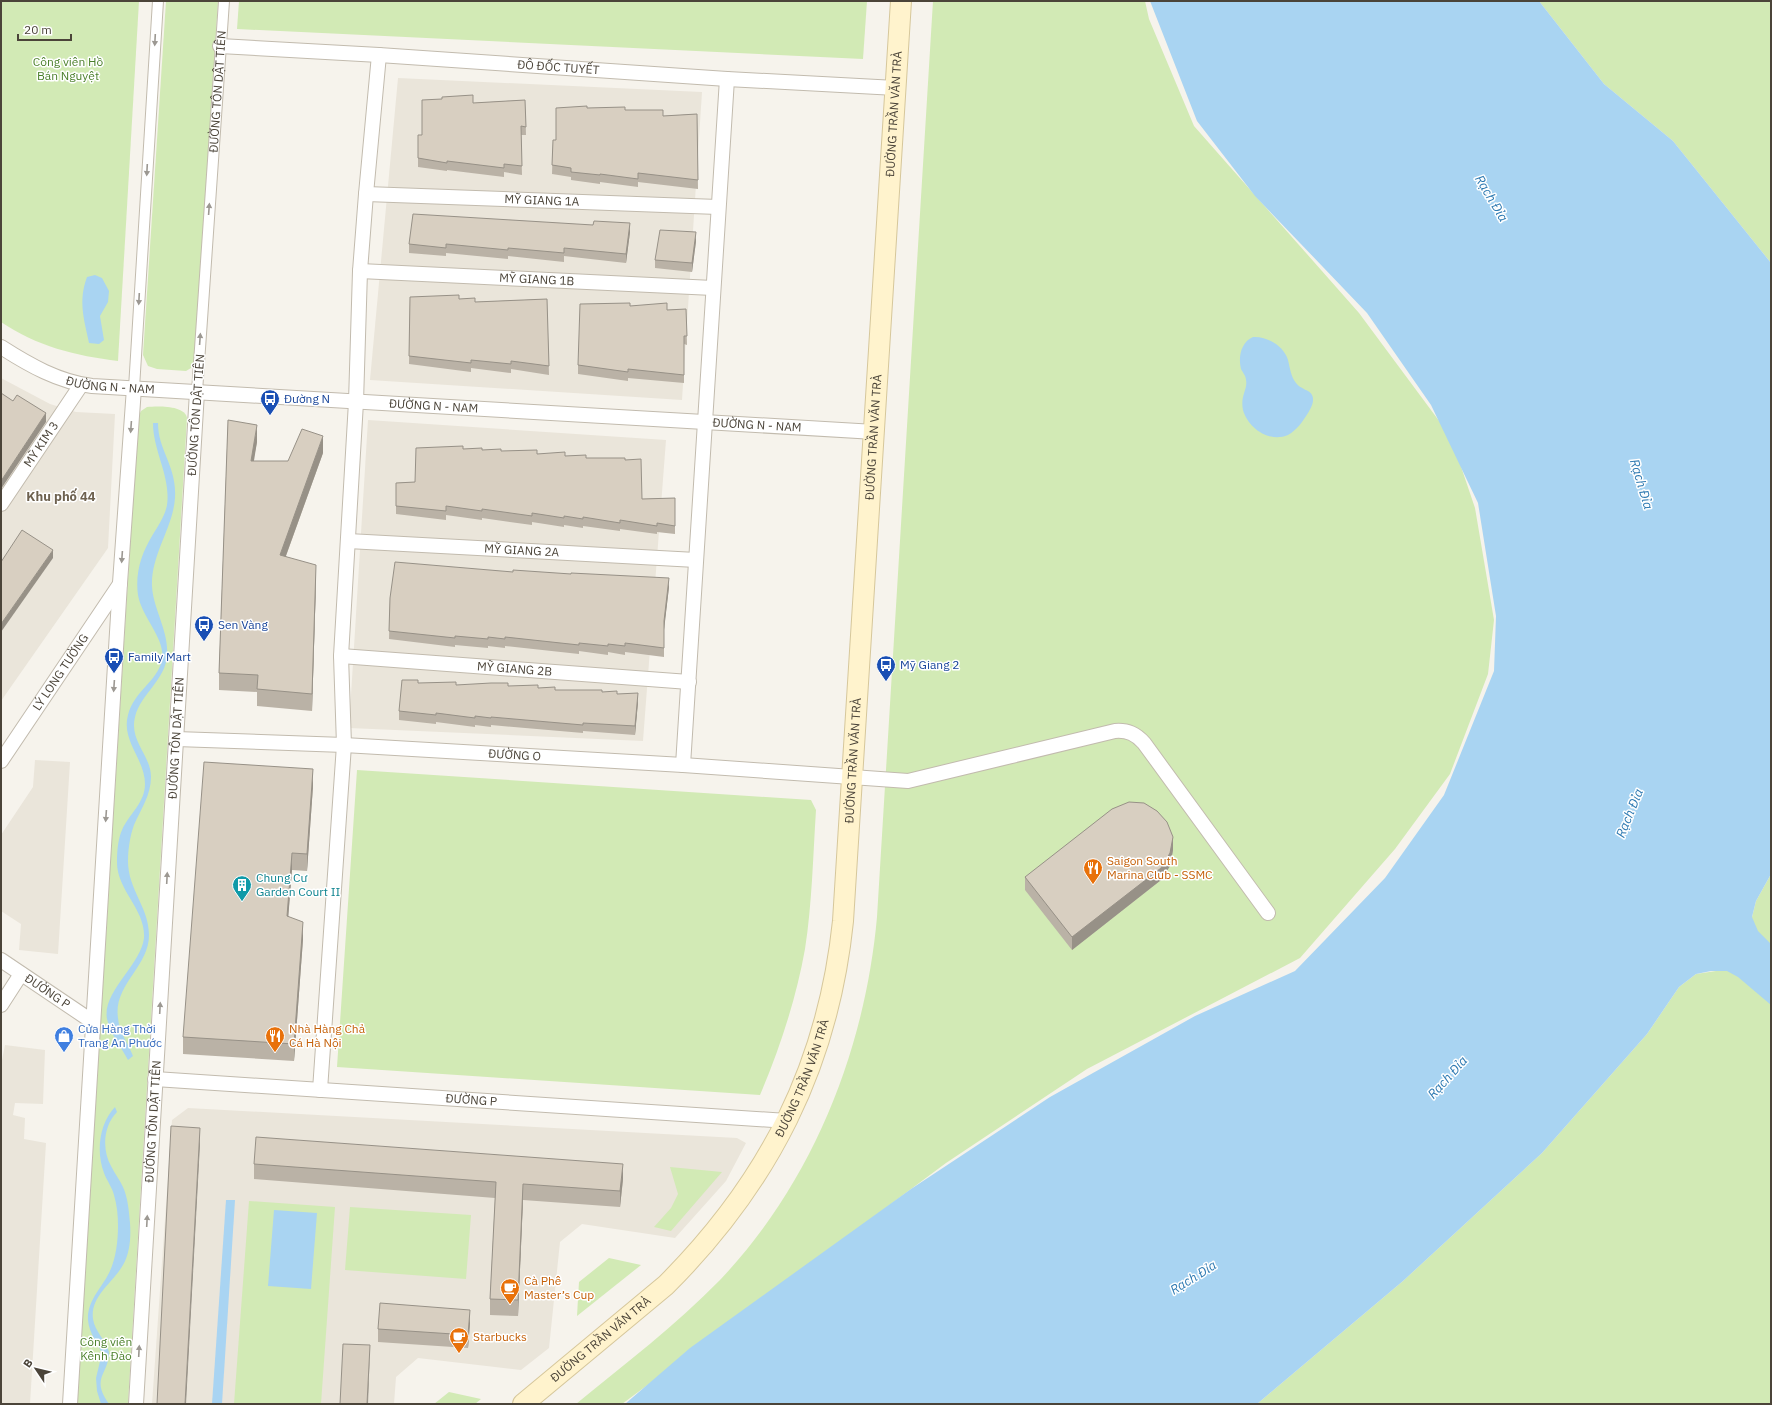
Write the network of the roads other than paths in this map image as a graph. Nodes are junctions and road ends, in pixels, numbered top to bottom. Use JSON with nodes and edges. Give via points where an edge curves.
{"nodes":[{"id":1,"x":158,"y":1,"type":"edge"},
{"id":2,"x":224,"y":1,"type":"edge"},
{"id":3,"x":901,"y":1,"type":"edge"},
{"id":4,"x":220,"y":46,"type":"junction"},
{"id":5,"x":379,"y":55,"type":"junction"},
{"id":6,"x":727,"y":79,"type":"junction"},
{"id":7,"x":896,"y":88,"type":"junction"},
{"id":8,"x":366,"y":194,"type":"junction"},
{"id":9,"x":718,"y":207,"type":"junction"},
{"id":10,"x":360,"y":271,"type":"junction"},
{"id":11,"x":713,"y":288,"type":"junction"},
{"id":12,"x":1,"y":347,"type":"edge"},
{"id":13,"x":81,"y":385,"type":"junction"},
{"id":14,"x":134,"y":388,"type":"junction"},
{"id":15,"x":197,"y":392,"type":"junction"},
{"id":16,"x":356,"y":402,"type":"junction"},
{"id":17,"x":705,"y":423,"type":"junction"},
{"id":18,"x":875,"y":432,"type":"junction"},
{"id":19,"x":1,"y":504,"type":"edge"},
{"id":20,"x":348,"y":540,"type":"junction"},
{"id":21,"x":696,"y":560,"type":"junction"},
{"id":22,"x":120,"y":583,"type":"junction"},
{"id":23,"x":341,"y":656,"type":"junction"},
{"id":24,"x":689,"y":682,"type":"junction"},
{"id":25,"x":176,"y":739,"type":"junction"},
{"id":26,"x":344,"y":745,"type":"junction"},
{"id":27,"x":1,"y":761,"type":"edge"},
{"id":28,"x":683,"y":765,"type":"junction"},
{"id":29,"x":852,"y":777,"type":"junction"},
{"id":30,"x":1268,"y":913,"type":"dead end"},
{"id":31,"x":1,"y":960,"type":"edge"},
{"id":32,"x":21,"y":974,"type":"junction"},
{"id":33,"x":1,"y":1005,"type":"edge"},
{"id":34,"x":93,"y":1022,"type":"junction"},
{"id":35,"x":155,"y":1079,"type":"junction"},
{"id":36,"x":320,"y":1090,"type":"junction"},
{"id":37,"x":788,"y":1121,"type":"junction"},
{"id":38,"x":70,"y":1404,"type":"edge"},
{"id":39,"x":136,"y":1404,"type":"edge"},
{"id":40,"x":523,"y":1404,"type":"edge"}],
"edges":[{"from":1,"to":14,"type":"street","one_way":true},
{"from":2,"to":4,"type":"street","name":"ĐƯỜNG TÔN DẬT TIÊN"},
{"from":3,"to":7,"type":"main road","name":"ĐƯỜNG TRẦN VĂN TRÀ"},
{"from":4,"to":5,"type":"street","name":"ĐÔ ĐỐC TUYẾT"},
{"from":15,"to":4,"type":"street","name":"ĐƯỜNG TÔN DẬT TIÊN","one_way":true},
{"from":5,"to":6,"type":"street","name":"ĐÔ ĐỐC TUYẾT"},
{"from":5,"to":8,"type":"street"},
{"from":6,"to":7,"type":"street","name":"ĐÔ ĐỐC TUYẾT"},
{"from":6,"to":9,"type":"street"},
{"from":7,"to":18,"type":"main road","name":"ĐƯỜNG TRẦN VĂN TRÀ"},
{"from":8,"to":9,"type":"street","name":"MỸ GIANG 1A"},
{"from":8,"to":10,"type":"street"},
{"from":9,"to":11,"type":"street"},
{"from":10,"to":11,"type":"street","name":"MỸ GIANG 1B"},
{"from":10,"to":16,"type":"street"},
{"from":11,"to":17,"type":"street"},
{"from":12,"to":13,"type":"street","name":"ĐƯỜNG N - NAM","via":[[51,375]]},
{"from":13,"to":14,"type":"street","name":"ĐƯỜNG N - NAM"},
{"from":13,"to":19,"type":"street","name":"MỸ KIM 3"},
{"from":14,"to":15,"type":"street","name":"ĐƯỜNG N - NAM"},
{"from":14,"to":22,"type":"street","one_way":true},
{"from":15,"to":16,"type":"street","name":"ĐƯỜNG N - NAM"},
{"from":15,"to":25,"type":"street","name":"ĐƯỜNG TÔN DẬT TIÊN"},
{"from":16,"to":17,"type":"street","name":"ĐƯỜNG N - NAM"},
{"from":16,"to":20,"type":"street"},
{"from":17,"to":18,"type":"street","name":"ĐƯỜNG N - NAM"},
{"from":17,"to":21,"type":"street"},
{"from":18,"to":29,"type":"main road","name":"ĐƯỜNG TRẦN VĂN TRÀ"},
{"from":20,"to":21,"type":"street","name":"MỸ GIANG 2A"},
{"from":20,"to":23,"type":"street"},
{"from":21,"to":24,"type":"street"},
{"from":22,"to":27,"type":"street","name":"LÝ LONG TƯỜNG"},
{"from":22,"to":34,"type":"street","one_way":true},
{"from":23,"to":24,"type":"street","name":"MỸ GIANG 2B"},
{"from":23,"to":26,"type":"street"},
{"from":24,"to":28,"type":"street"},
{"from":25,"to":26,"type":"street","name":"ĐƯỜNG O"},
{"from":35,"to":25,"type":"street","name":"ĐƯỜNG TÔN DẬT TIÊN","one_way":true},
{"from":26,"to":28,"type":"street","name":"ĐƯỜNG O"},
{"from":26,"to":36,"type":"street"},
{"from":28,"to":29,"type":"street","name":"ĐƯỜNG O"},
{"from":29,"to":30,"type":"street","name":"ĐƯỜNG O","via":[[908,781],[1115,731],[1131,732],[1144,743]]},
{"from":29,"to":37,"type":"main road","name":"ĐƯỜNG TRẦN VĂN TRÀ","via":[[843,921],[837,968],[820,1038]]},
{"from":31,"to":32,"type":"street","name":"ĐƯỜNG P"},
{"from":32,"to":33,"type":"street"},
{"from":32,"to":34,"type":"street","name":"ĐƯỜNG P"},
{"from":34,"to":38,"type":"street"},
{"from":35,"to":36,"type":"street","name":"ĐƯỜNG P"},
{"from":39,"to":35,"type":"street","name":"ĐƯỜNG TÔN DẬT TIÊN","one_way":true},
{"from":36,"to":37,"type":"street","name":"ĐƯỜNG P"},
{"from":37,"to":40,"type":"main road","name":"ĐƯỜNG TRẦN VĂN TRÀ","via":[[764,1164],[727,1218],[687,1264],[643,1306]]}]}
